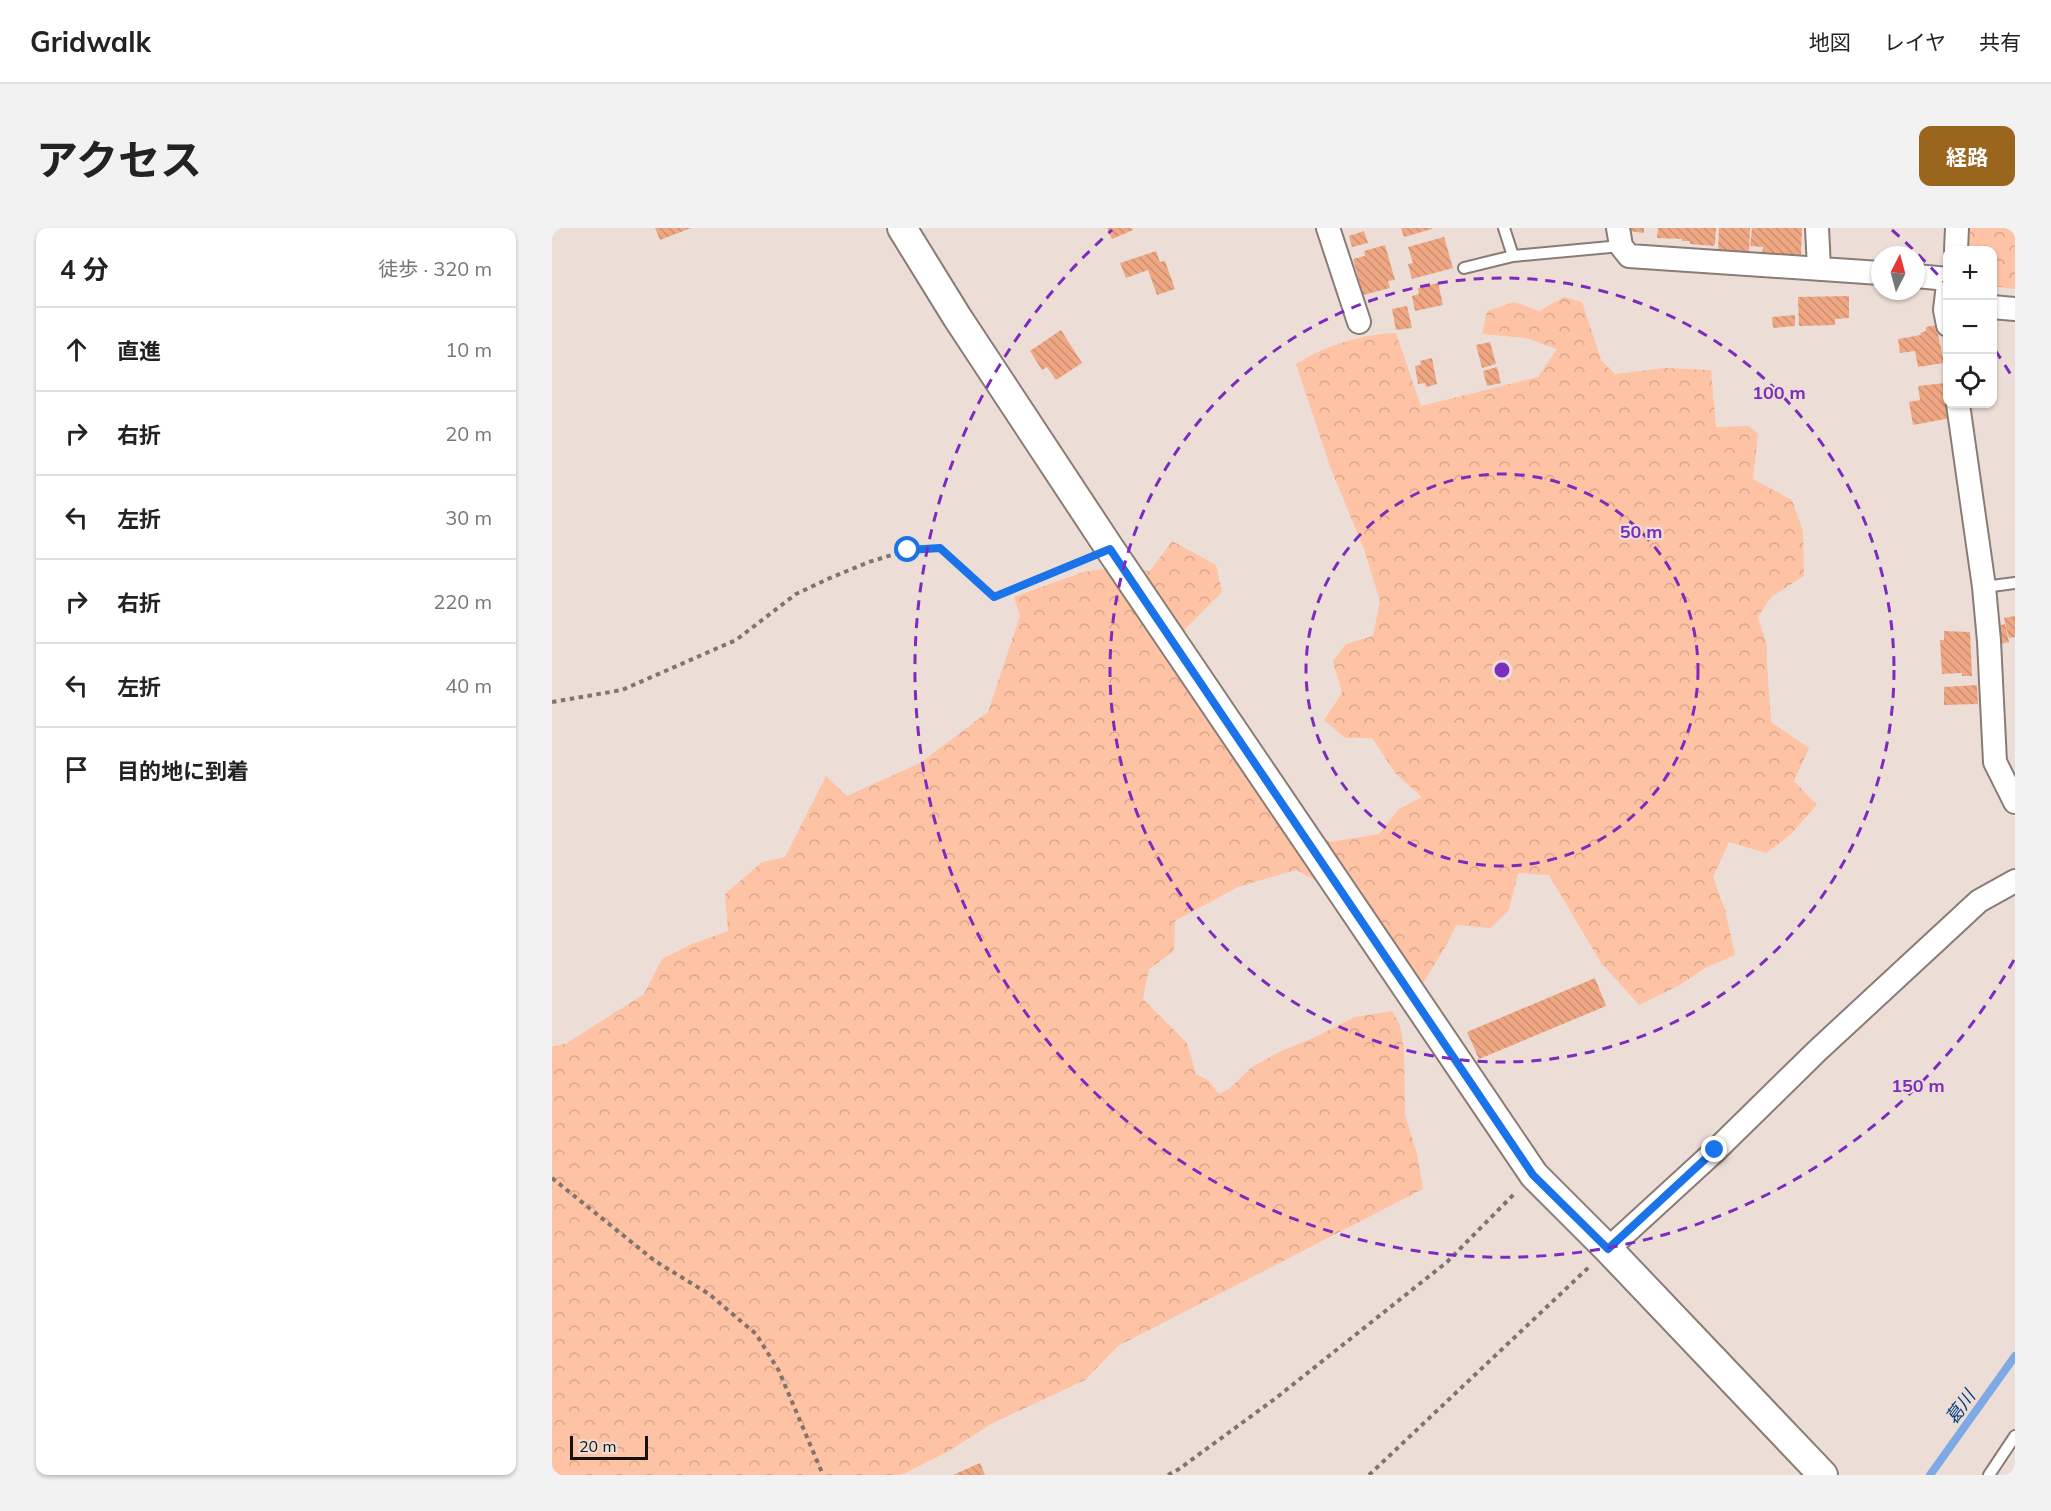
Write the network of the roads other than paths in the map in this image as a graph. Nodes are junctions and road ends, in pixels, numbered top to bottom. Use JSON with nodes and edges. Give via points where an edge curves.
{"nodes":[{"id":1,"x":902,"y":228,"type":"edge"},
{"id":2,"x":1328,"y":228,"type":"edge"},
{"id":3,"x":1504,"y":228,"type":"edge"},
{"id":4,"x":1817,"y":228,"type":"edge"},
{"id":5,"x":1957,"y":228,"type":"edge"},
{"id":6,"x":1620,"y":237,"type":"edge"},
{"id":7,"x":1956,"y":246,"type":"edge"},
{"id":8,"x":1513,"y":256,"type":"junction"},
{"id":9,"x":1464,"y":268,"type":"dead end"},
{"id":10,"x":1819,"y":268,"type":"junction"},
{"id":11,"x":1871,"y":272,"type":"edge"},
{"id":12,"x":1925,"y":277,"type":"edge"},
{"id":13,"x":1943,"y":279,"type":"edge"},
{"id":14,"x":1997,"y":307,"type":"edge"},
{"id":15,"x":2015,"y":309,"type":"edge"},
{"id":16,"x":1359,"y":322,"type":"dead end"},
{"id":17,"x":1959,"y":408,"type":"edge"},
{"id":18,"x":2015,"y":583,"type":"edge"},
{"id":19,"x":1984,"y":586,"type":"junction"},
{"id":20,"x":2015,"y":802,"type":"edge"},
{"id":21,"x":2015,"y":881,"type":"edge"},
{"id":22,"x":1608,"y":1249,"type":"junction"},
{"id":23,"x":2015,"y":1436,"type":"edge"},
{"id":24,"x":1823,"y":1475,"type":"edge"},
{"id":25,"x":1989,"y":1475,"type":"edge"}],
"edges":[{"from":1,"to":22,"type":"street","via":[[1110,549],[1533,1175]]},
{"from":2,"to":16,"type":"street"},
{"from":3,"to":8,"type":"lane"},
{"from":4,"to":10,"type":"street"},
{"from":5,"to":7,"type":"street"},
{"from":6,"to":8,"type":"lane"},
{"from":6,"to":10,"type":"street","via":[[1629,256]]},
{"from":8,"to":9,"type":"lane"},
{"from":10,"to":11,"type":"street"},
{"from":12,"to":13,"type":"street"},
{"from":14,"to":15,"type":"street"},
{"from":17,"to":19,"type":"street"},
{"from":18,"to":19,"type":"lane"},
{"from":19,"to":20,"type":"street","via":[[1995,762]]},
{"from":21,"to":22,"type":"street","via":[[1979,901]]},
{"from":22,"to":24,"type":"street"},
{"from":23,"to":25,"type":"lane"}]}
